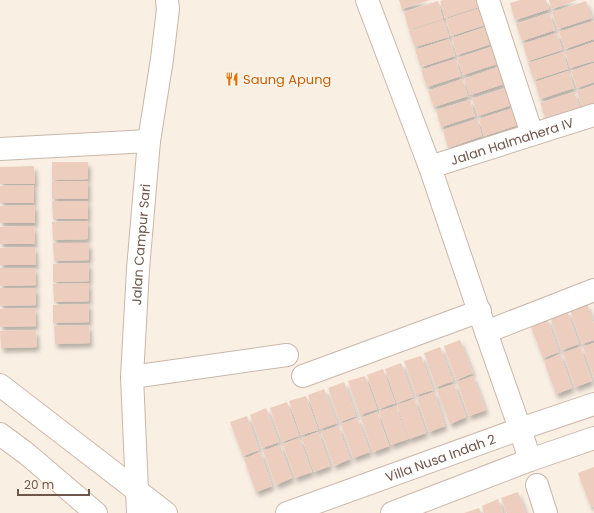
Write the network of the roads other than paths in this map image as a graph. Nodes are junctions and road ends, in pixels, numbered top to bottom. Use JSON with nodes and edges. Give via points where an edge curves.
{"nodes":[{"id":1,"x":167,"y":0,"type":"edge"},
{"id":2,"x":367,"y":0,"type":"edge"},
{"id":3,"x":488,"y":0,"type":"edge"},
{"id":4,"x":594,"y":115,"type":"edge"},
{"id":5,"x":532,"y":134,"type":"junction"},
{"id":6,"x":149,"y":141,"type":"junction"},
{"id":7,"x":0,"y":149,"type":"edge"},
{"id":8,"x":430,"y":167,"type":"junction"},
{"id":9,"x":594,"y":290,"type":"edge"},
{"id":10,"x":480,"y":311,"type":"junction"},
{"id":11,"x":486,"y":332,"type":"junction"},
{"id":12,"x":286,"y":355,"type":"dead end"},
{"id":13,"x":303,"y":376,"type":"dead end"},
{"id":14,"x":132,"y":377,"type":"junction"},
{"id":15,"x":0,"y":385,"type":"edge"},
{"id":16,"x":594,"y":404,"type":"edge"},
{"id":17,"x":520,"y":428,"type":"junction"},
{"id":18,"x":0,"y":434,"type":"edge"},
{"id":19,"x":594,"y":438,"type":"edge"},
{"id":20,"x":530,"y":460,"type":"junction"},
{"id":21,"x":537,"y":485,"type":"dead end"},
{"id":22,"x":137,"y":491,"type":"junction"},
{"id":23,"x":96,"y":513,"type":"edge"},
{"id":24,"x":138,"y":513,"type":"edge"},
{"id":25,"x":166,"y":513,"type":"edge"},
{"id":26,"x":286,"y":513,"type":"edge"},
{"id":27,"x":392,"y":513,"type":"edge"},
{"id":28,"x":546,"y":513,"type":"edge"}],
"edges":[{"from":1,"to":6,"type":"street","name":"Jalan Campur Sari","via":[[162,59]]},
{"from":2,"to":8,"type":"street"},
{"from":3,"to":5,"type":"street"},
{"from":4,"to":5,"type":"street","name":"Jalan Halmahera IV"},
{"from":5,"to":8,"type":"street","name":"Jalan Halmahera IV"},
{"from":6,"to":7,"type":"street"},
{"from":6,"to":14,"type":"street","name":"Jalan Campur Sari"},
{"from":8,"to":10,"type":"street"},
{"from":9,"to":11,"type":"street"},
{"from":10,"to":11,"type":"street"},
{"from":10,"to":13,"type":"street"},
{"from":11,"to":17,"type":"street"},
{"from":12,"to":14,"type":"street"},
{"from":14,"to":22,"type":"street","name":"Jalan Campur Sari"},
{"from":15,"to":22,"type":"street"},
{"from":16,"to":17,"type":"street","name":"Villa Nusa Indah 2"},
{"from":17,"to":20,"type":"street"},
{"from":17,"to":26,"type":"street","name":"Villa Nusa Indah 2"},
{"from":18,"to":23,"type":"street"},
{"from":19,"to":20,"type":"street"},
{"from":20,"to":27,"type":"street"},
{"from":21,"to":28,"type":"street"},
{"from":22,"to":24,"type":"street","name":"Jalan Campur Sari"},
{"from":22,"to":25,"type":"street"}]}
